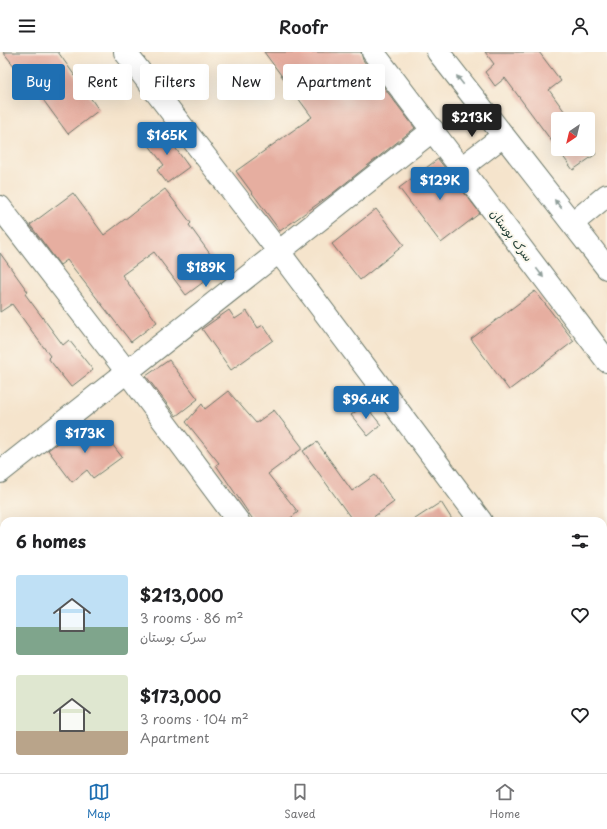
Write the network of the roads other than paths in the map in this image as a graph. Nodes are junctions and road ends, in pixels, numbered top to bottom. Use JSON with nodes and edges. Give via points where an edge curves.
{"nodes":[{"id":1,"x":125,"y":52,"type":"edge"},
{"id":2,"x":374,"y":52,"type":"edge"},
{"id":3,"x":438,"y":52,"type":"edge"},
{"id":4,"x":433,"y":130,"type":"junction"},
{"id":5,"x":503,"y":136,"type":"junction"},
{"id":6,"x":461,"y":168,"type":"junction"},
{"id":7,"x":607,"y":195,"type":"edge"},
{"id":8,"x":0,"y":207,"type":"edge"},
{"id":9,"x":573,"y":222,"type":"junction"},
{"id":10,"x":279,"y":252,"type":"junction"},
{"id":11,"x":607,"y":268,"type":"edge"},
{"id":12,"x":607,"y":361,"type":"edge"},
{"id":13,"x":127,"y":372,"type":"junction"},
{"id":14,"x":0,"y":472,"type":"edge"},
{"id":15,"x":235,"y":517,"type":"edge"},
{"id":16,"x":478,"y":517,"type":"edge"}],
"edges":[{"from":1,"to":10,"type":"street"},
{"from":2,"to":4,"type":"street","name":"سرک بوستان"},
{"from":5,"to":3,"type":"street","one_way":true},
{"from":4,"to":6,"type":"street","name":"سرک بوستان"},
{"from":4,"to":10,"type":"street"},
{"from":5,"to":6,"type":"street"},
{"from":9,"to":5,"type":"street","one_way":true},
{"from":6,"to":12,"type":"street","name":"سرک بوستان","one_way":true},
{"from":7,"to":9,"type":"street"},
{"from":8,"to":13,"type":"street"},
{"from":9,"to":11,"type":"street"},
{"from":10,"to":13,"type":"street"},
{"from":10,"to":16,"type":"street"},
{"from":13,"to":14,"type":"street"},
{"from":13,"to":15,"type":"street"}]}
